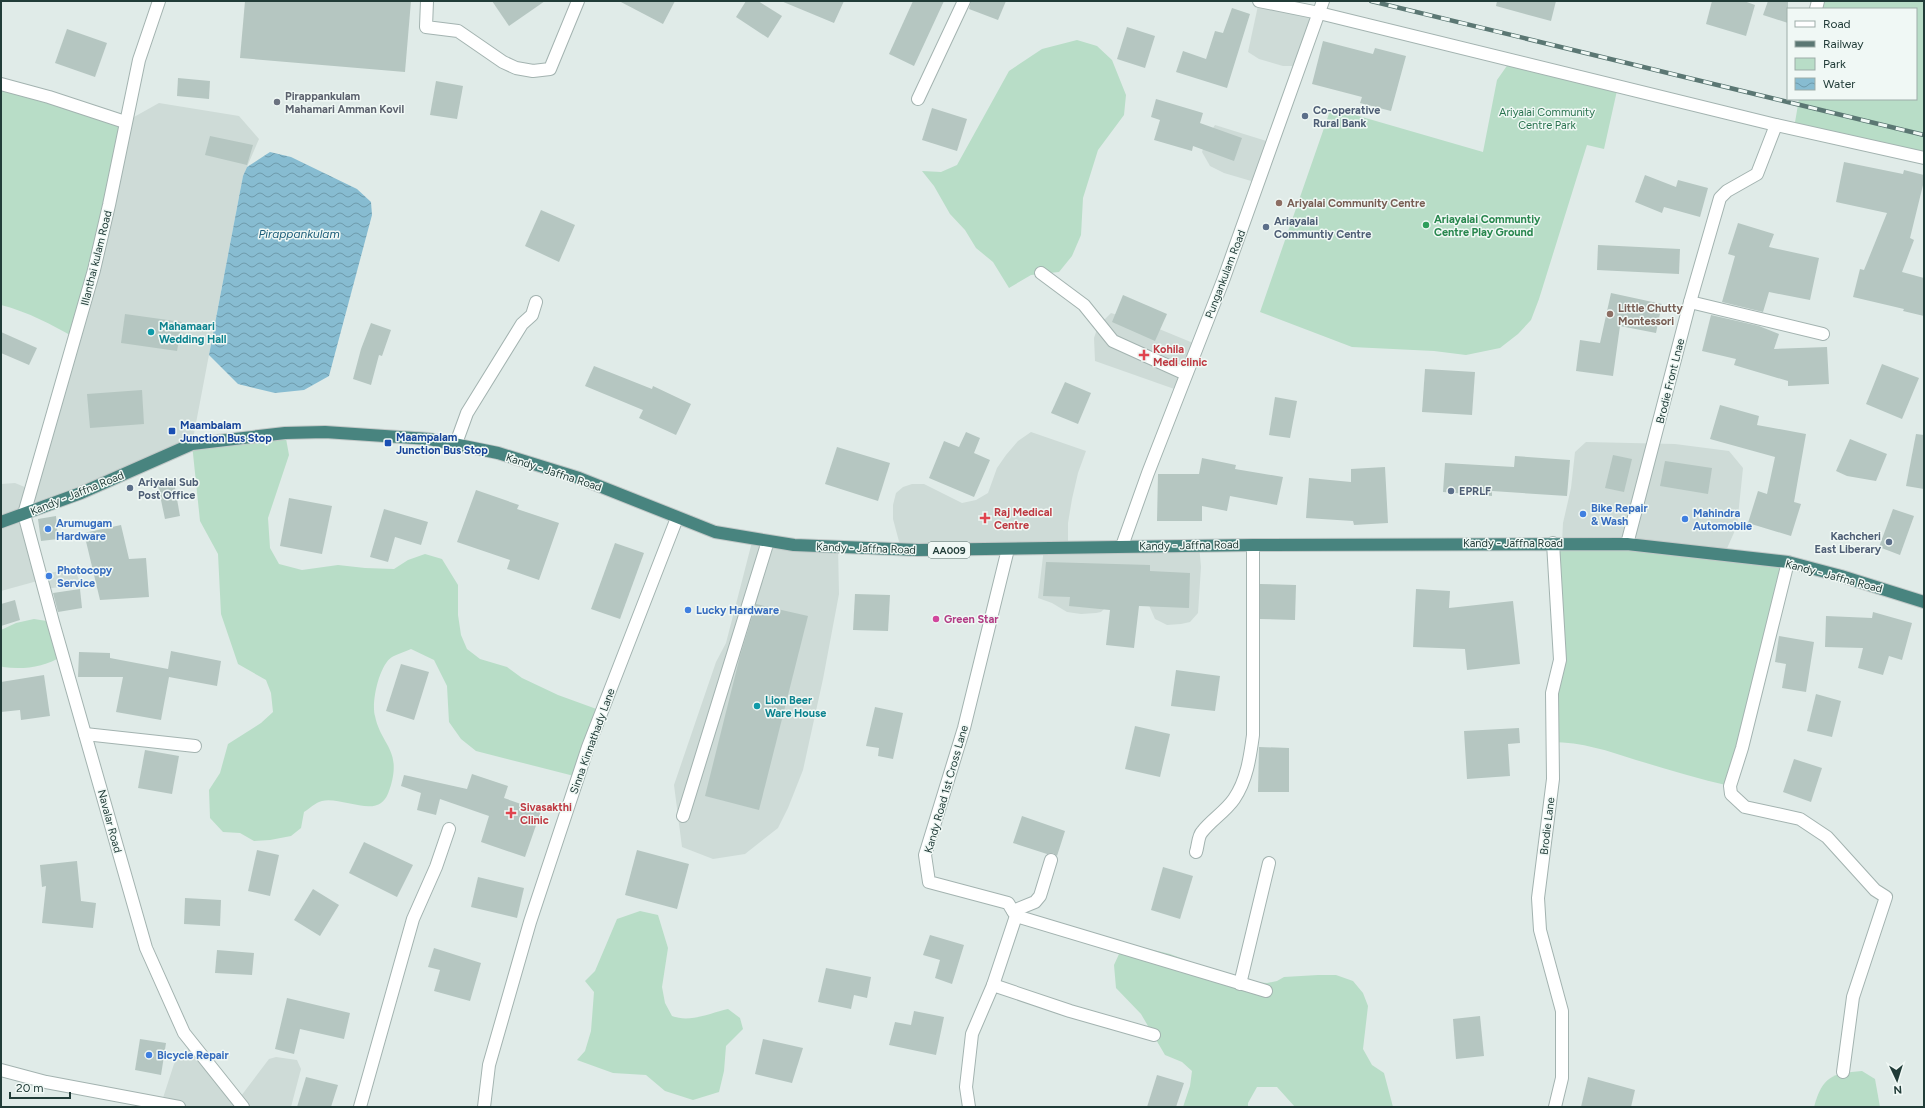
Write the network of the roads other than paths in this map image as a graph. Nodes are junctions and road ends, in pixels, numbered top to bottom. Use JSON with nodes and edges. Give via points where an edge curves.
{"nodes":[{"id":1,"x":159,"y":1,"type":"edge"},
{"id":2,"x":427,"y":1,"type":"edge"},
{"id":3,"x":578,"y":1,"type":"edge"},
{"id":4,"x":964,"y":1,"type":"edge"},
{"id":5,"x":1259,"y":1,"type":"edge"},
{"id":6,"x":1323,"y":1,"type":"edge"},
{"id":7,"x":1319,"y":13,"type":"junction"},
{"id":8,"x":1,"y":84,"type":"edge"},
{"id":9,"x":918,"y":99,"type":"dead end"},
{"id":10,"x":125,"y":122,"type":"junction"},
{"id":11,"x":1776,"y":125,"type":"junction"},
{"id":12,"x":1924,"y":158,"type":"edge"},
{"id":13,"x":1041,"y":273,"type":"dead end"},
{"id":14,"x":536,"y":302,"type":"dead end"},
{"id":15,"x":1690,"y":302,"type":"junction"},
{"id":16,"x":1823,"y":334,"type":"dead end"},
{"id":17,"x":1186,"y":374,"type":"junction"},
{"id":18,"x":455,"y":446,"type":"junction"},
{"id":19,"x":24,"y":514,"type":"junction"},
{"id":20,"x":677,"y":518,"type":"junction"},
{"id":21,"x":1,"y":522,"type":"edge"},
{"id":22,"x":768,"y":541,"type":"junction"},
{"id":23,"x":1553,"y":543,"type":"junction"},
{"id":24,"x":1627,"y":544,"type":"junction"},
{"id":25,"x":1253,"y":545,"type":"junction"},
{"id":26,"x":1122,"y":546,"type":"junction"},
{"id":27,"x":1008,"y":549,"type":"junction"},
{"id":28,"x":1788,"y":562,"type":"junction"},
{"id":29,"x":1923,"y":600,"type":"edge"},
{"id":30,"x":85,"y":734,"type":"junction"},
{"id":31,"x":195,"y":746,"type":"dead end"},
{"id":32,"x":683,"y":816,"type":"dead end"},
{"id":33,"x":449,"y":830,"type":"dead end"},
{"id":34,"x":1196,"y":852,"type":"dead end"},
{"id":35,"x":1051,"y":860,"type":"dead end"},
{"id":36,"x":1269,"y":863,"type":"dead end"},
{"id":37,"x":1015,"y":914,"type":"junction"},
{"id":38,"x":1240,"y":984,"type":"junction"},
{"id":39,"x":993,"y":985,"type":"junction"},
{"id":40,"x":1266,"y":991,"type":"dead end"},
{"id":41,"x":1154,"y":1035,"type":"dead end"},
{"id":42,"x":1,"y":1070,"type":"edge"},
{"id":43,"x":1843,"y":1072,"type":"dead end"},
{"id":44,"x":179,"y":1107,"type":"edge"},
{"id":45,"x":243,"y":1107,"type":"edge"},
{"id":46,"x":360,"y":1107,"type":"edge"},
{"id":47,"x":484,"y":1107,"type":"edge"},
{"id":48,"x":968,"y":1107,"type":"edge"},
{"id":49,"x":1555,"y":1107,"type":"edge"}],
"edges":[{"from":1,"to":10,"type":"street","name":"Illanthai kulam Road","via":[[139,60]]},
{"from":2,"to":3,"type":"street","via":[[426,27],[458,31],[503,62],[516,68],[533,71],[550,69]]},
{"from":4,"to":9,"type":"street"},
{"from":5,"to":7,"type":"street"},
{"from":6,"to":7,"type":"street","name":"Pungankulam Road"},
{"from":7,"to":11,"type":"street"},
{"from":7,"to":17,"type":"street","name":"Pungankulam Road","via":[[1224,278]]},
{"from":8,"to":10,"type":"street"},
{"from":10,"to":19,"type":"street","name":"Illanthai kulam Road","via":[[94,270]]},
{"from":11,"to":12,"type":"street"},
{"from":11,"to":15,"type":"street","name":"Brodie Front Lnae","via":[[1757,174],[1727,191],[1720,198]]},
{"from":13,"to":17,"type":"street","via":[[1084,305],[1113,341]]},
{"from":14,"to":18,"type":"street","via":[[532,315],[522,324],[467,413]]},
{"from":15,"to":16,"type":"street"},
{"from":15,"to":24,"type":"street","name":"Brodie Front Lnae"},
{"from":17,"to":26,"type":"street","name":"Pungankulam Road"},
{"from":18,"to":19,"type":"highway","name":"Kandy - Jaffna Road","number":"AA009","via":[[429,439],[325,432],[285,433],[192,444],[81,493]]},
{"from":18,"to":20,"type":"highway","name":"Kandy - Jaffna Road","number":"AA009","via":[[498,453],[579,478]]},
{"from":19,"to":21,"type":"highway","name":"Kandy - Jaffna Road","number":"AA009"},
{"from":19,"to":30,"type":"street","name":"Navalar Road"},
{"from":20,"to":22,"type":"highway","name":"Kandy - Jaffna Road","number":"AA009","via":[[716,532]]},
{"from":20,"to":47,"type":"street","name":"Sinna Kinnathady Lane","via":[[588,747],[530,922],[489,1065]]},
{"from":22,"to":27,"type":"highway","name":"Kandy - Jaffna Road","number":"AA009","via":[[794,545],[903,550]]},
{"from":22,"to":32,"type":"street"},
{"from":23,"to":24,"type":"highway","name":"Kandy - Jaffna Road","number":"AA009"},
{"from":23,"to":25,"type":"highway","name":"Kandy - Jaffna Road","number":"AA009"},
{"from":23,"to":49,"type":"street","name":"Brodie Lane","via":[[1560,660],[1552,693],[1553,779],[1538,898],[1540,930],[1562,1012],[1562,1078]]},
{"from":24,"to":28,"type":"highway","name":"Kandy - Jaffna Road","number":"AA009"},
{"from":25,"to":26,"type":"highway","name":"Kandy - Jaffna Road","number":"AA009"},
{"from":25,"to":34,"type":"street","via":[[1253,735],[1250,759],[1235,798],[1222,814],[1201,832]]},
{"from":26,"to":27,"type":"highway","name":"Kandy - Jaffna Road","number":"AA009"},
{"from":27,"to":37,"type":"street","name":"Kandy Road 1st Cross Lane","via":[[964,728],[926,855],[929,882],[1008,903]]},
{"from":28,"to":29,"type":"highway","name":"Kandy - Jaffna Road","number":"AA009"},
{"from":28,"to":43,"type":"street","via":[[1730,794],[1745,807],[1800,819],[1826,837],[1876,890],[1886,897],[1853,997]]},
{"from":30,"to":31,"type":"street"},
{"from":30,"to":45,"type":"street","name":"Navalar Road","via":[[146,948],[184,1033]]},
{"from":33,"to":46,"type":"street","via":[[413,919]]},
{"from":35,"to":37,"type":"street","via":[[1040,896]]},
{"from":36,"to":38,"type":"street"},
{"from":37,"to":38,"type":"street"},
{"from":37,"to":39,"type":"street"},
{"from":38,"to":40,"type":"street"},
{"from":39,"to":41,"type":"street"},
{"from":39,"to":48,"type":"street","via":[[972,1034],[966,1087]]},
{"from":42,"to":44,"type":"street","via":[[46,1082]]}]}
